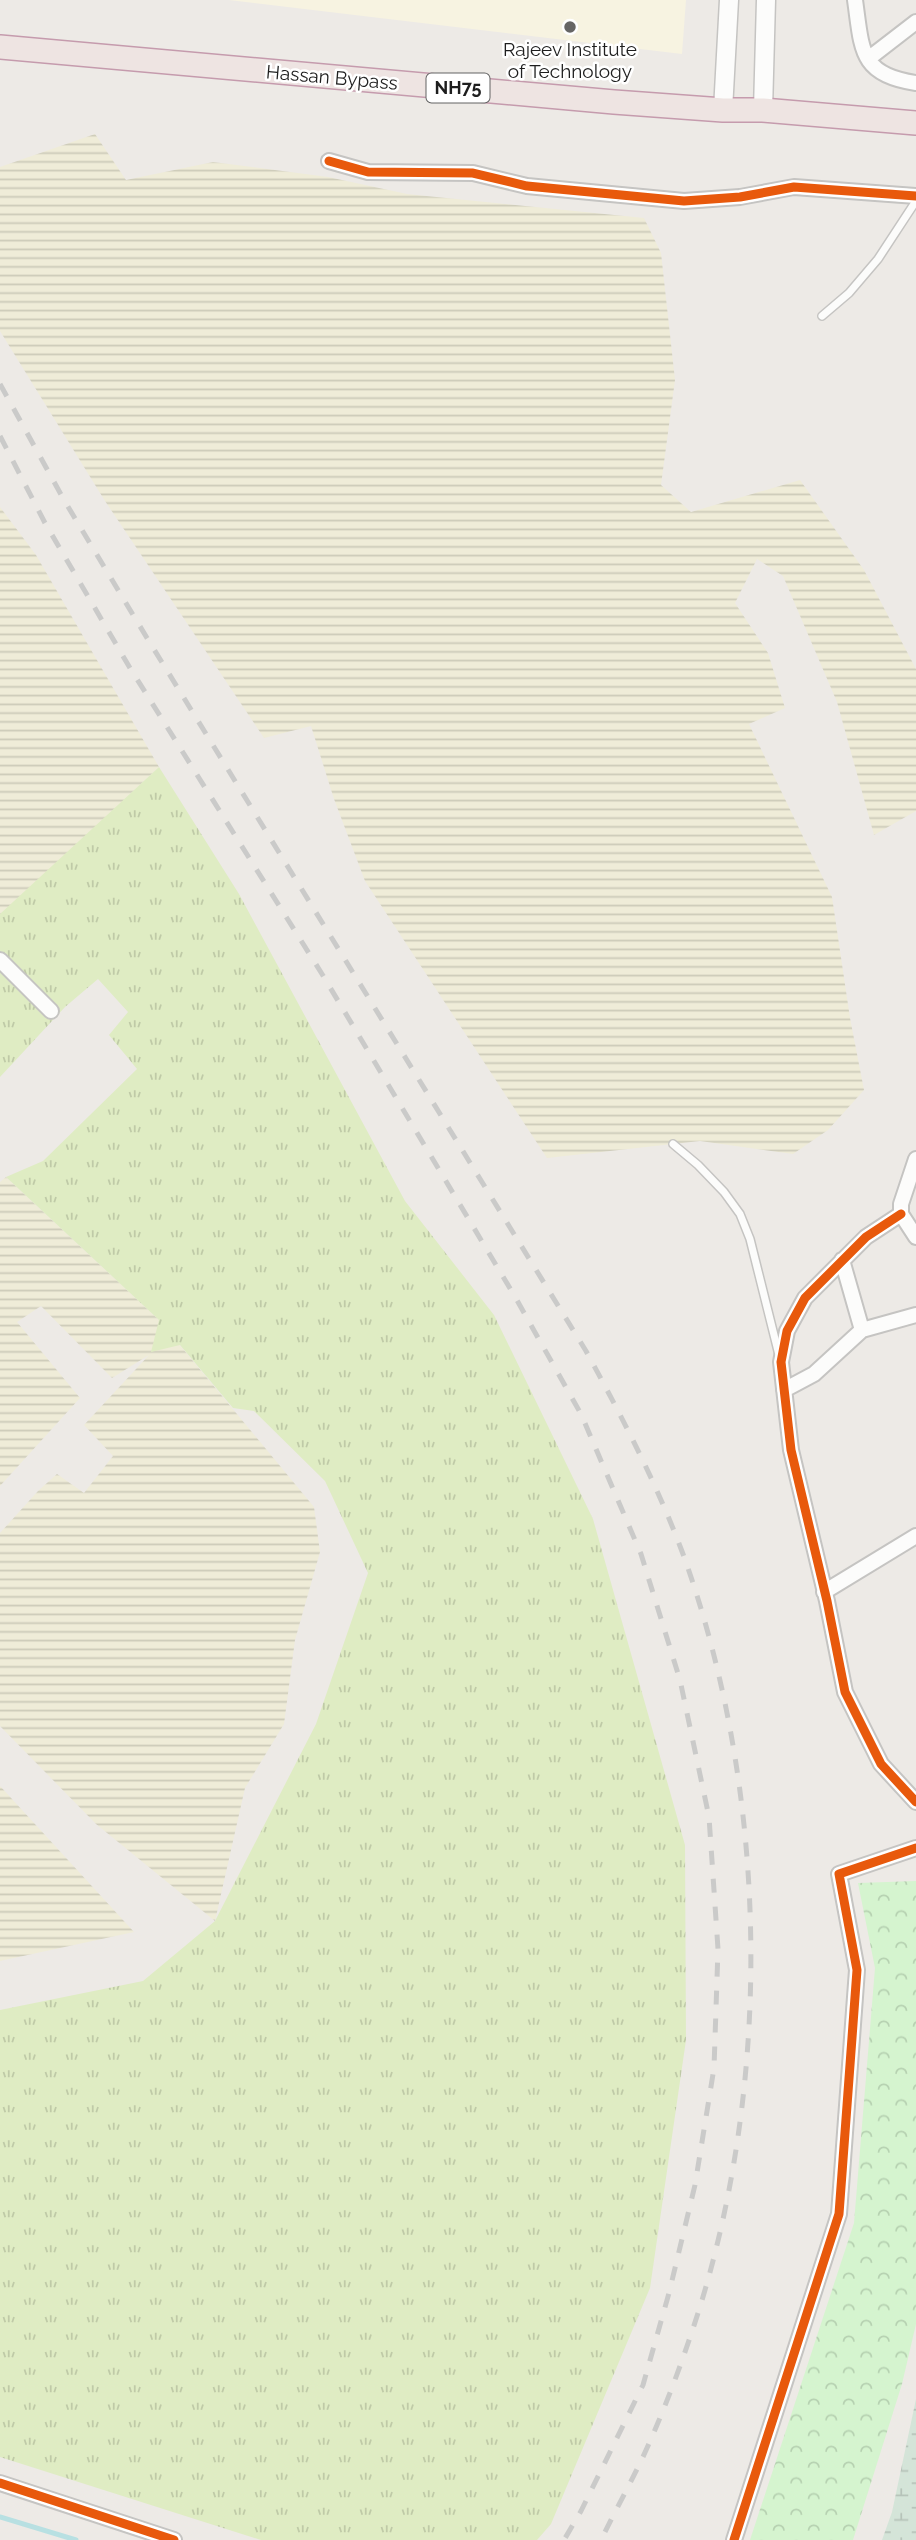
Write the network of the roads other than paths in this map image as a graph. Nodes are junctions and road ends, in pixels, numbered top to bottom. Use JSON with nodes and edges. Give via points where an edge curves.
{"nodes":[{"id":1,"x":729,"y":0,"type":"edge"},
{"id":2,"x":766,"y":0,"type":"edge"},
{"id":3,"x":855,"y":0,"type":"edge"},
{"id":4,"x":916,"y":22,"type":"edge"},
{"id":5,"x":0,"y":47,"type":"edge"},
{"id":6,"x":868,"y":59,"type":"junction"},
{"id":7,"x":916,"y":83,"type":"edge"},
{"id":8,"x":723,"y":110,"type":"junction"},
{"id":9,"x":763,"y":110,"type":"junction"},
{"id":10,"x":916,"y":123,"type":"edge"},
{"id":11,"x":329,"y":161,"type":"dead end"},
{"id":12,"x":916,"y":196,"type":"edge"},
{"id":13,"x":916,"y":201,"type":"edge"},
{"id":14,"x":822,"y":316,"type":"dead end"},
{"id":15,"x":0,"y":960,"type":"edge"},
{"id":16,"x":51,"y":1011,"type":"dead end"},
{"id":17,"x":673,"y":1144,"type":"dead end"},
{"id":18,"x":916,"y":1159,"type":"edge"},
{"id":19,"x":901,"y":1214,"type":"junction"},
{"id":20,"x":916,"y":1237,"type":"edge"},
{"id":21,"x":842,"y":1259,"type":"junction"},
{"id":22,"x":916,"y":1315,"type":"edge"},
{"id":23,"x":862,"y":1330,"type":"junction"},
{"id":24,"x":781,"y":1362,"type":"junction"},
{"id":25,"x":784,"y":1390,"type":"junction"},
{"id":26,"x":916,"y":1536,"type":"edge"},
{"id":27,"x":824,"y":1592,"type":"junction"},
{"id":28,"x":916,"y":1802,"type":"edge"},
{"id":29,"x":916,"y":1848,"type":"edge"},
{"id":30,"x":0,"y":2483,"type":"edge"},
{"id":31,"x":174,"y":2540,"type":"edge"},
{"id":32,"x":734,"y":2540,"type":"edge"}],
"edges":[{"from":1,"to":8,"type":"street"},
{"from":2,"to":9,"type":"street"},
{"from":3,"to":6,"type":"street"},
{"from":4,"to":6,"type":"street"},
{"from":5,"to":8,"type":"highway","name":"Hassan Bypass","number":"NH75"},
{"from":6,"to":7,"type":"street","via":[[886,77]]},
{"from":8,"to":9,"type":"highway","name":"Hassan Bypass","number":"NH75"},
{"from":9,"to":10,"type":"highway","name":"Hassan Bypass","number":"NH75"},
{"from":11,"to":12,"type":"street","via":[[368,172],[472,173],[527,186],[684,201],[794,187]]},
{"from":13,"to":14,"type":"lane","via":[[878,259]]},
{"from":15,"to":16,"type":"street"},
{"from":17,"to":24,"type":"lane","via":[[724,1192],[740,1214]]},
{"from":18,"to":19,"type":"street"},
{"from":19,"to":20,"type":"street"},
{"from":19,"to":21,"type":"street"},
{"from":21,"to":23,"type":"street"},
{"from":21,"to":24,"type":"street","via":[[805,1298],[787,1331]]},
{"from":22,"to":23,"type":"street"},
{"from":23,"to":25,"type":"street","via":[[814,1374]]},
{"from":24,"to":25,"type":"street"},
{"from":25,"to":27,"type":"street","via":[[791,1450]]},
{"from":26,"to":27,"type":"street"},
{"from":27,"to":28,"type":"street","via":[[845,1692],[881,1764]]},
{"from":29,"to":32,"type":"street","via":[[839,1874],[857,1970],[839,2214]]},
{"from":30,"to":31,"type":"street"}]}
